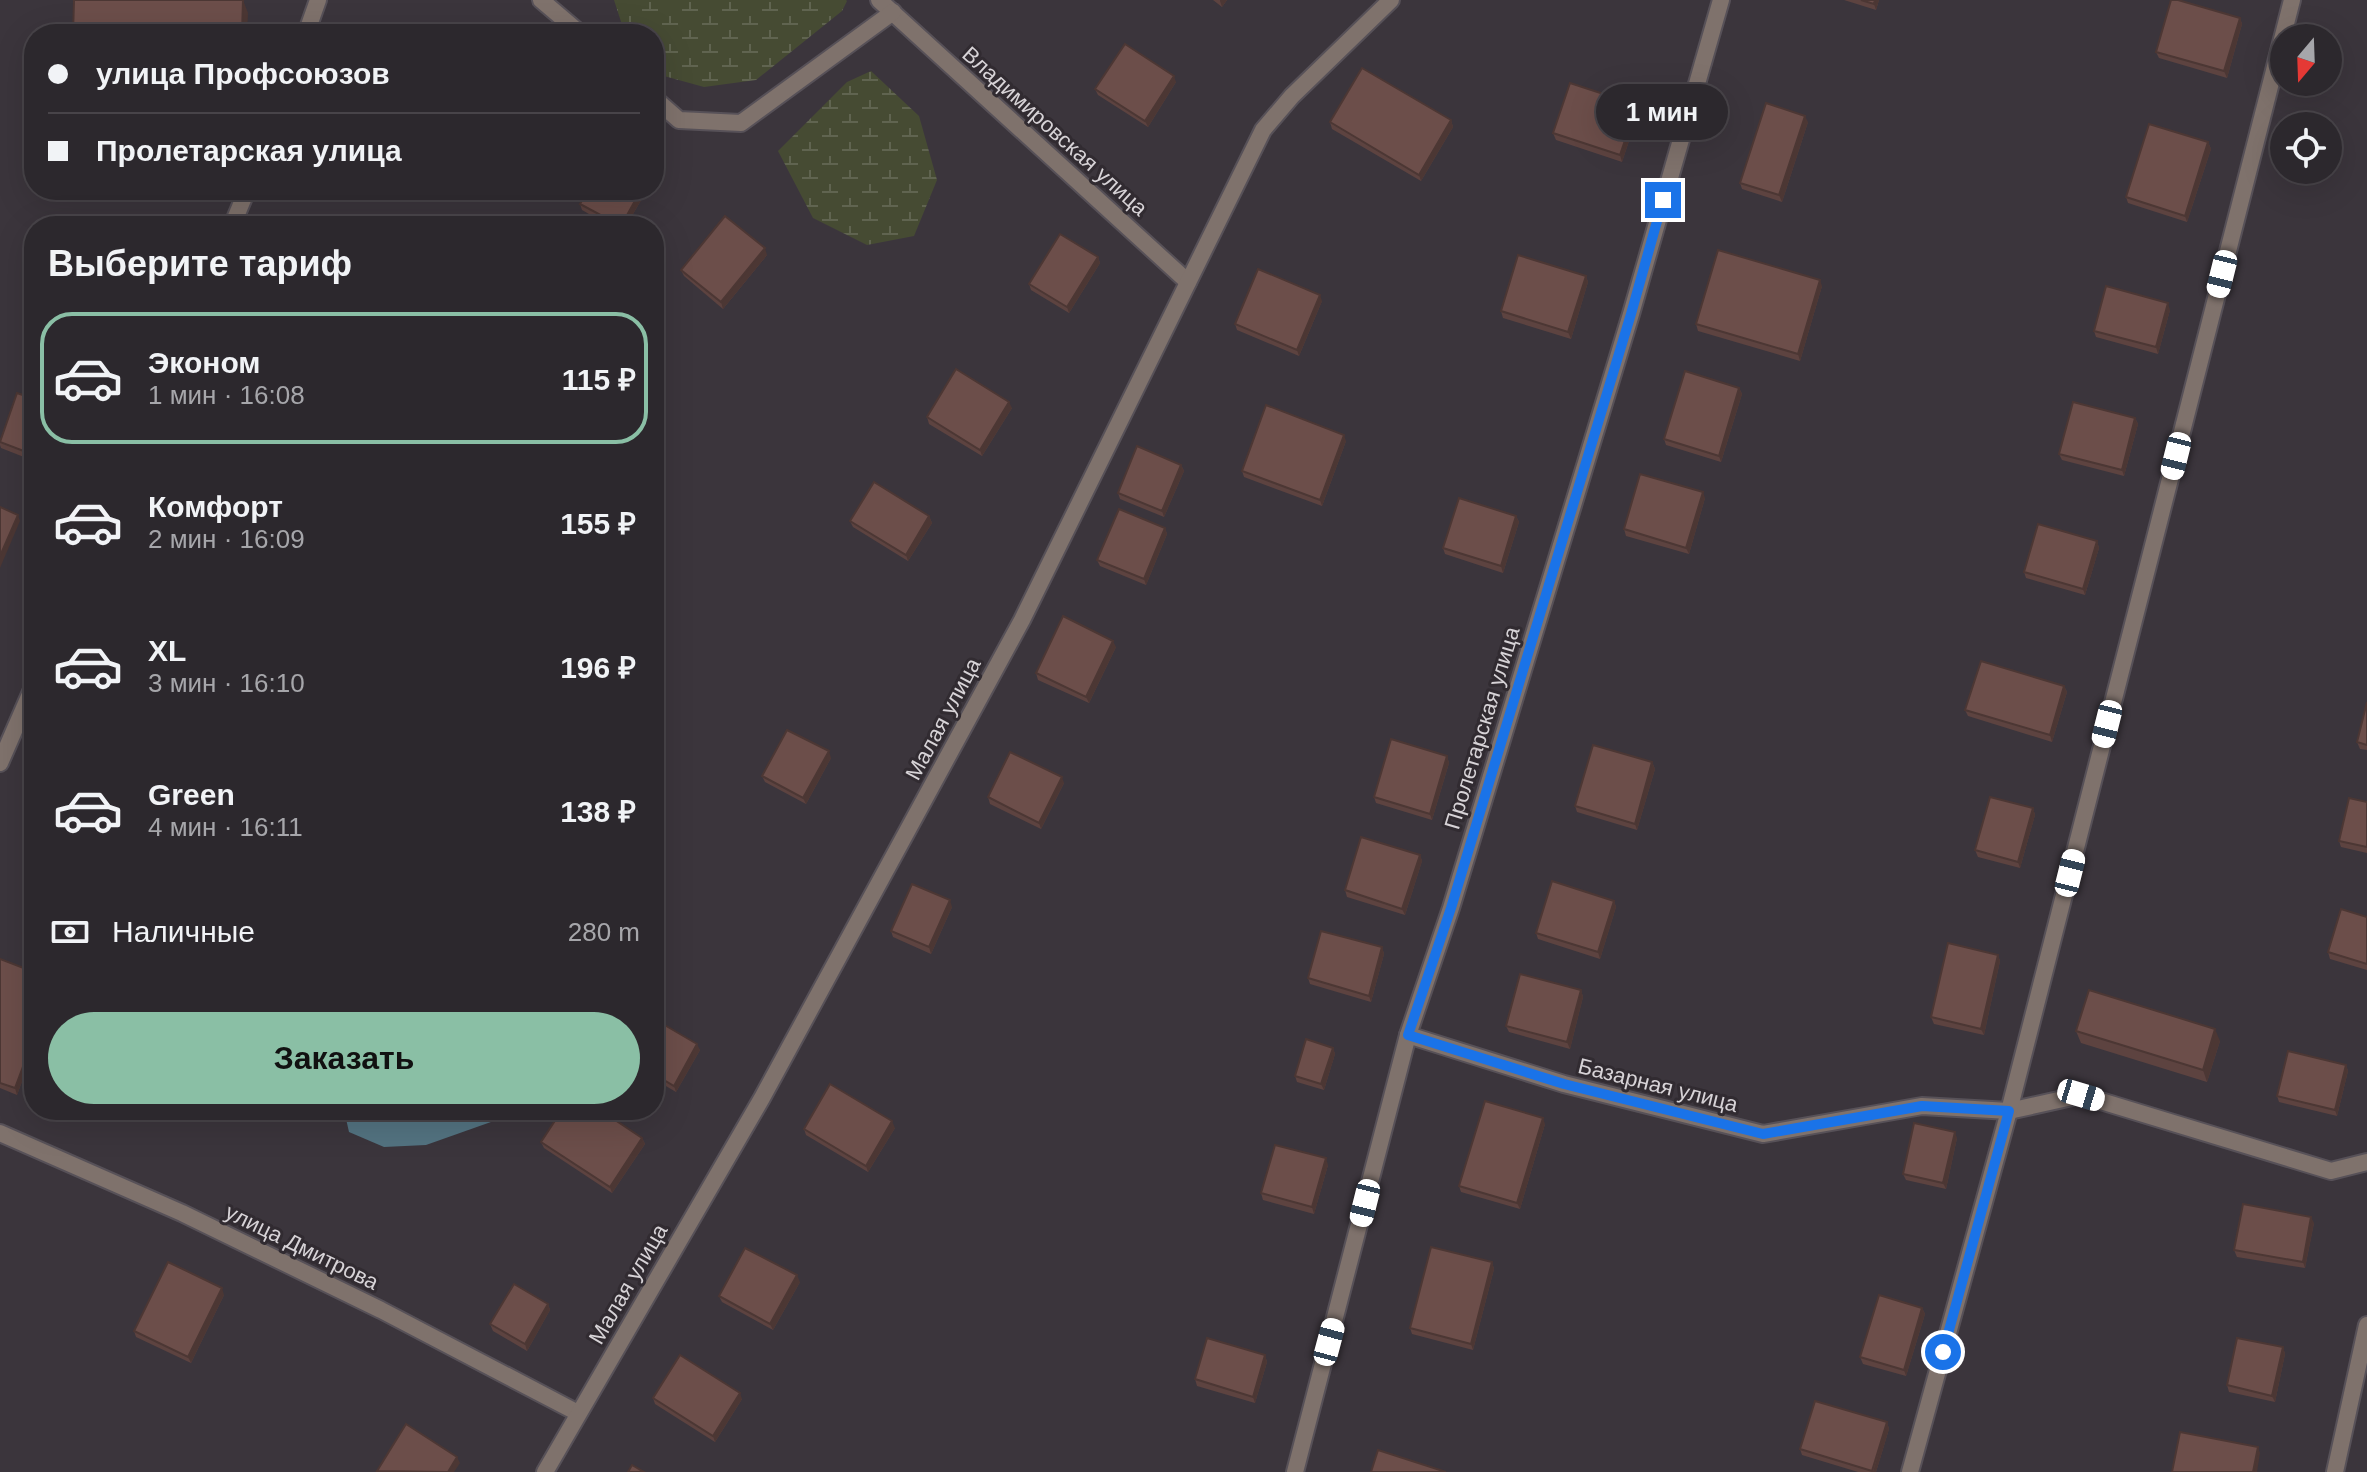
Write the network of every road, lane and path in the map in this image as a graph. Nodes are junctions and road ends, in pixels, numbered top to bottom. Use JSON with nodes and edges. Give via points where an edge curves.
{"nodes":[{"id":1,"x":318,"y":0,"type":"edge"},
{"id":2,"x":541,"y":0,"type":"edge"},
{"id":3,"x":879,"y":0,"type":"edge"},
{"id":4,"x":1391,"y":0,"type":"edge"},
{"id":5,"x":1721,"y":0,"type":"edge"},
{"id":6,"x":2292,"y":0,"type":"edge"},
{"id":7,"x":893,"y":12,"type":"junction"},
{"id":8,"x":310,"y":24,"type":"edge"},
{"id":9,"x":569,"y":24,"type":"edge"},
{"id":10,"x":664,"y":107,"type":"edge"},
{"id":11,"x":1188,"y":282,"type":"junction"},
{"id":12,"x":24,"y":708,"type":"edge"},
{"id":13,"x":0,"y":763,"type":"edge"},
{"id":14,"x":1408,"y":1035,"type":"junction"},
{"id":15,"x":2009,"y":1111,"type":"junction"},
{"id":16,"x":0,"y":1133,"type":"edge"},
{"id":17,"x":2367,"y":1162,"type":"edge"},
{"id":18,"x":2367,"y":1325,"type":"edge"},
{"id":19,"x":578,"y":1413,"type":"junction"},
{"id":20,"x":545,"y":1472,"type":"edge"},
{"id":21,"x":1295,"y":1472,"type":"edge"},
{"id":22,"x":1910,"y":1472,"type":"edge"},
{"id":23,"x":2335,"y":1472,"type":"edge"}],
"edges":[{"from":1,"to":8,"type":"street"},
{"from":2,"to":9,"type":"street"},
{"from":3,"to":7,"type":"street","name":"Владимировская улица"},
{"from":4,"to":11,"type":"street","name":"Малая улица","via":[[1263,130]]},
{"from":5,"to":14,"type":"street","name":"Пролетарская улица","via":[[1451,908]]},
{"from":6,"to":15,"type":"street"},
{"from":7,"to":10,"type":"street","via":[[741,123],[679,120]]},
{"from":7,"to":11,"type":"street","name":"Владимировская улица"},
{"from":11,"to":19,"type":"street","name":"Малая улица","via":[[1022,620],[762,1098]]},
{"from":12,"to":13,"type":"street"},
{"from":14,"to":15,"type":"street","name":"Базарная улица","via":[[1564,1084],[1763,1134],[1922,1106]]},
{"from":14,"to":21,"type":"street","name":"Пролетарская улица"},
{"from":15,"to":17,"type":"street","name":"Базарная улица","via":[[2081,1095],[2331,1171]]},
{"from":15,"to":22,"type":"street"},
{"from":16,"to":19,"type":"street","name":"улица Дмитрова","via":[[182,1213]]},
{"from":18,"to":23,"type":"street"},
{"from":19,"to":20,"type":"street","name":"Малая улица"}]}
